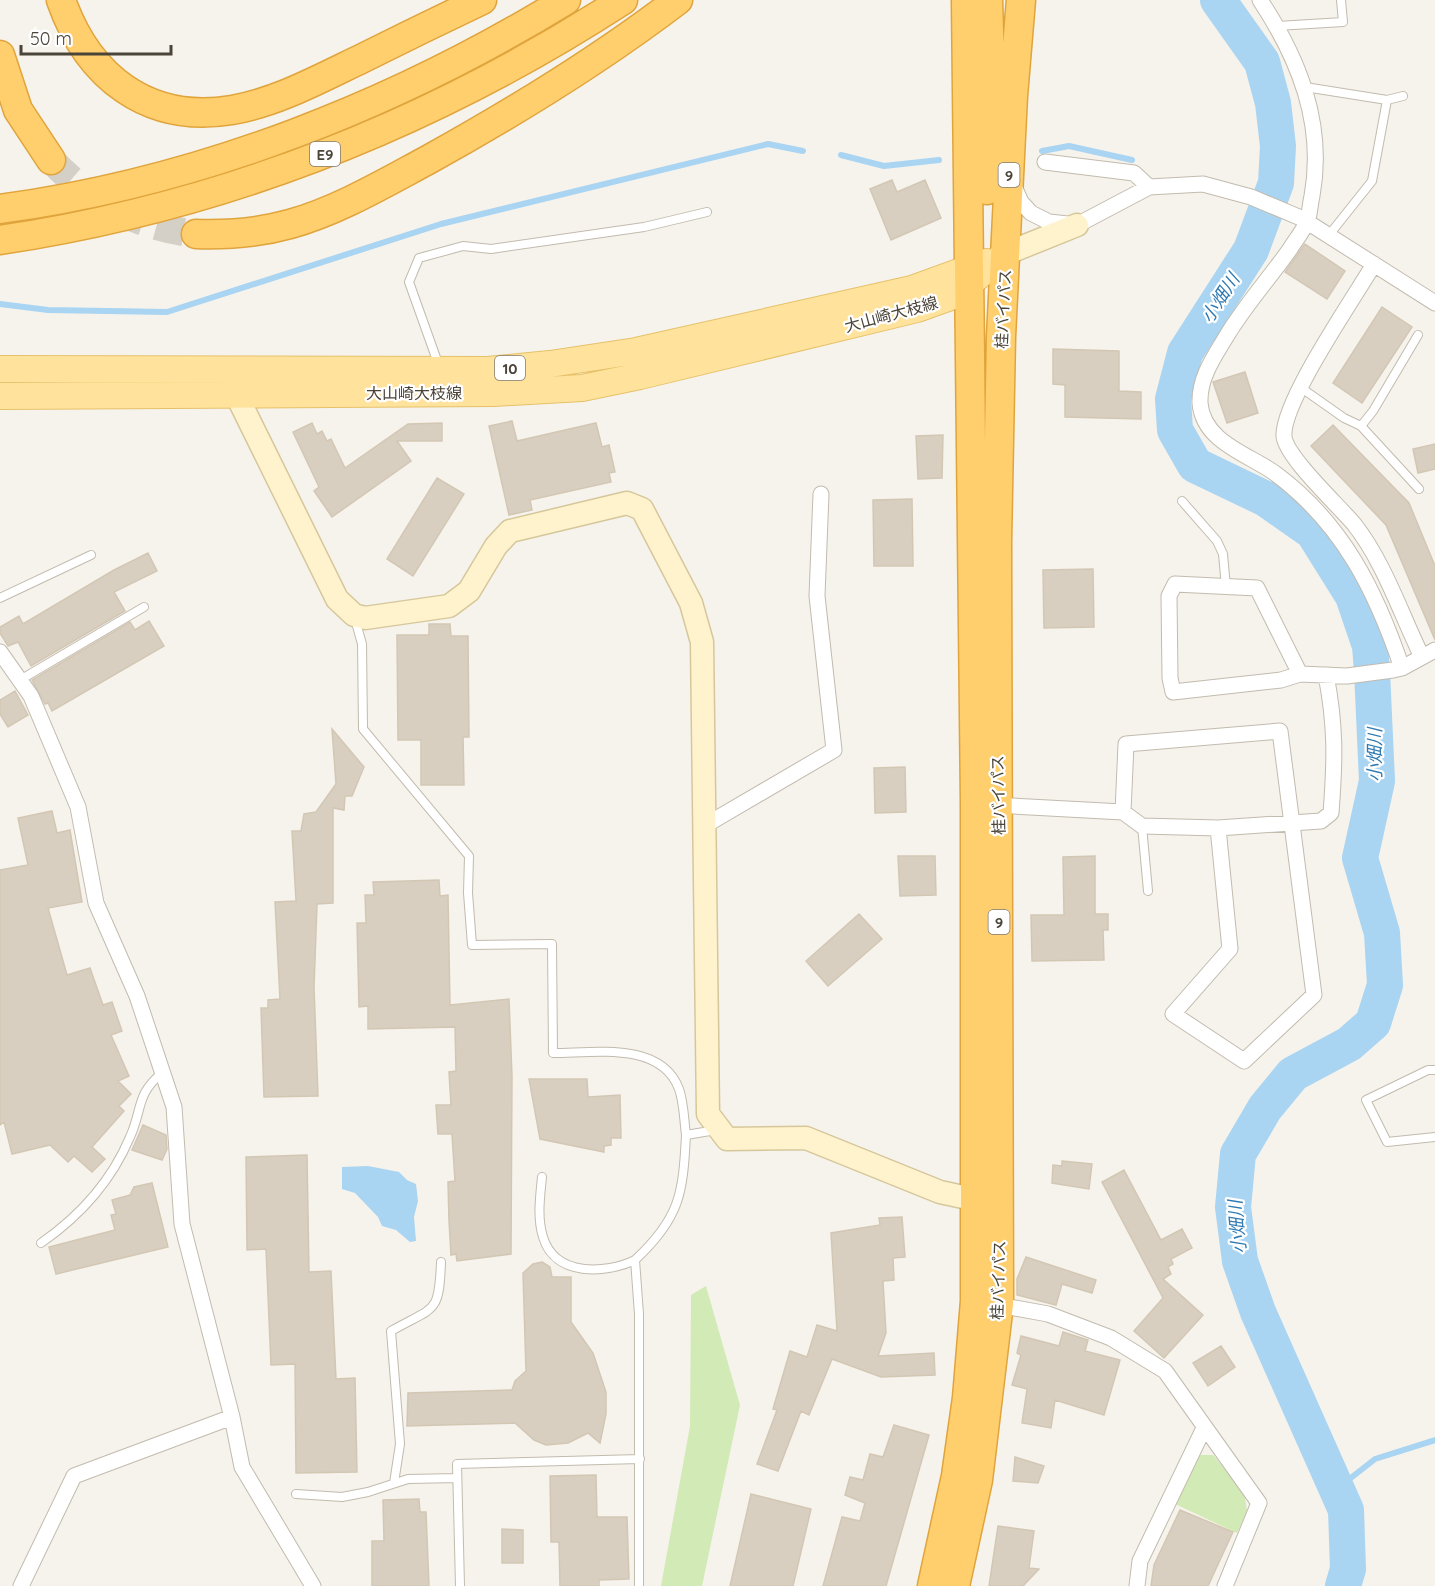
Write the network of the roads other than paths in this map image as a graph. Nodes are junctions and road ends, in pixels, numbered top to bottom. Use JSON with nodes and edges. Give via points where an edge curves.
{"nodes":[{"id":1,"x":61,"y":0,"type":"edge"},
{"id":2,"x":482,"y":0,"type":"edge"},
{"id":3,"x":566,"y":0,"type":"edge"},
{"id":4,"x":623,"y":0,"type":"edge"},
{"id":5,"x":678,"y":0,"type":"edge"},
{"id":6,"x":947,"y":0,"type":"edge"},
{"id":7,"x":966,"y":0,"type":"edge"},
{"id":8,"x":988,"y":0,"type":"edge"},
{"id":9,"x":1009,"y":0,"type":"edge"},
{"id":10,"x":1021,"y":0,"type":"edge"},
{"id":11,"x":1260,"y":0,"type":"edge"},
{"id":12,"x":1341,"y":0,"type":"edge"},
{"id":13,"x":1277,"y":26,"type":"junction"},
{"id":14,"x":0,"y":55,"type":"edge"},
{"id":15,"x":1305,"y":87,"type":"junction"},
{"id":16,"x":1002,"y":95,"type":"junction"},
{"id":17,"x":1403,"y":96,"type":"dead end"},
{"id":18,"x":1387,"y":100,"type":"junction"},
{"id":19,"x":969,"y":119,"type":"junction"},
{"id":20,"x":51,"y":160,"type":"tunnel mouth"},
{"id":21,"x":1045,"y":162,"type":"dead end"},
{"id":22,"x":1009,"y":174,"type":"junction"},
{"id":23,"x":1149,"y":188,"type":"junction"},
{"id":24,"x":0,"y":209,"type":"edge"},
{"id":25,"x":706,"y":212,"type":"dead end"},
{"id":26,"x":1304,"y":220,"type":"junction"},
{"id":27,"x":1077,"y":225,"type":"junction"},
{"id":28,"x":195,"y":234,"type":"tunnel mouth"},
{"id":29,"x":1329,"y":236,"type":"junction"},
{"id":30,"x":0,"y":240,"type":"edge"},
{"id":31,"x":1374,"y":264,"type":"junction"},
{"id":32,"x":982,"y":268,"type":"junction"},
{"id":33,"x":1435,"y":303,"type":"edge"},
{"id":34,"x":1418,"y":335,"type":"dead end"},
{"id":35,"x":0,"y":369,"type":"edge"},
{"id":36,"x":440,"y":370,"type":"junction"},
{"id":37,"x":237,"y":383,"type":"junction"},
{"id":38,"x":1300,"y":387,"type":"junction"},
{"id":39,"x":0,"y":396,"type":"edge"},
{"id":40,"x":1361,"y":426,"type":"junction"},
{"id":41,"x":1419,"y":489,"type":"dead end"},
{"id":42,"x":821,"y":494,"type":"dead end"},
{"id":43,"x":1182,"y":501,"type":"dead end"},
{"id":44,"x":91,"y":555,"type":"dead end"},
{"id":45,"x":1226,"y":587,"type":"junction"},
{"id":46,"x":0,"y":598,"type":"edge"},
{"id":47,"x":144,"y":608,"type":"dead end"},
{"id":48,"x":354,"y":615,"type":"junction"},
{"id":49,"x":0,"y":652,"type":"edge"},
{"id":50,"x":1429,"y":654,"type":"edge"},
{"id":51,"x":1398,"y":669,"type":"junction"},
{"id":52,"x":1300,"y":674,"type":"junction"},
{"id":53,"x":1326,"y":675,"type":"junction"},
{"id":54,"x":20,"y":680,"type":"junction"},
{"id":55,"x":987,"y":804,"type":"junction"},
{"id":56,"x":1123,"y":812,"type":"junction"},
{"id":57,"x":1293,"y":823,"type":"junction"},
{"id":58,"x":704,"y":826,"type":"junction"},
{"id":59,"x":1142,"y":826,"type":"junction"},
{"id":60,"x":1218,"y":828,"type":"junction"},
{"id":61,"x":1148,"y":891,"type":"dead end"},
{"id":62,"x":1435,"y":1070,"type":"edge"},
{"id":63,"x":163,"y":1072,"type":"junction"},
{"id":64,"x":720,"y":1130,"type":"junction"},
{"id":65,"x":686,"y":1135,"type":"junction"},
{"id":66,"x":1435,"y":1137,"type":"edge"},
{"id":67,"x":542,"y":1177,"type":"dead end"},
{"id":68,"x":988,"y":1200,"type":"junction"},
{"id":69,"x":41,"y":1243,"type":"dead end"},
{"id":70,"x":635,"y":1260,"type":"junction"},
{"id":71,"x":441,"y":1262,"type":"dead end"},
{"id":72,"x":987,"y":1303,"type":"junction"},
{"id":73,"x":232,"y":1418,"type":"junction"},
{"id":74,"x":1204,"y":1428,"type":"junction"},
{"id":75,"x":640,"y":1459,"type":"junction"},
{"id":76,"x":457,"y":1478,"type":"junction"},
{"id":77,"x":394,"y":1483,"type":"junction"},
{"id":78,"x":296,"y":1494,"type":"dead end"},
{"id":79,"x":1227,"y":1585,"type":"edge"},
{"id":80,"x":21,"y":1586,"type":"edge"},
{"id":81,"x":313,"y":1586,"type":"edge"},
{"id":82,"x":460,"y":1586,"type":"edge"},
{"id":83,"x":639,"y":1586,"type":"edge"},
{"id":84,"x":932,"y":1586,"type":"edge"},
{"id":85,"x":955,"y":1586,"type":"edge"},
{"id":86,"x":1137,"y":1586,"type":"edge"}],
"edges":[{"from":1,"to":2,"type":"highway","via":[[80,44],[104,73],[151,103],[205,112],[232,110],[289,92]]},
{"from":3,"to":24,"type":"highway","number":"E9","via":[[457,62],[374,102],[294,133],[208,163],[126,185]]},
{"from":4,"to":30,"type":"highway","number":"E9","via":[[473,88],[317,158],[141,212]]},
{"from":5,"to":28,"type":"highway","via":[[518,109],[361,194],[281,226],[228,235]]},
{"from":6,"to":19,"type":"highway"},
{"from":7,"to":19,"type":"highway","name":"桂バイパス","number":"9"},
{"from":8,"to":16,"type":"highway"},
{"from":9,"to":16,"type":"highway"},
{"from":10,"to":16,"type":"highway","name":"桂バイパス","number":"9"},
{"from":11,"to":13,"type":"street"},
{"from":12,"to":13,"type":"lane","via":[[1343,22]]},
{"from":13,"to":15,"type":"street"},
{"from":14,"to":20,"type":"highway","via":[[18,110]]},
{"from":15,"to":18,"type":"lane"},
{"from":15,"to":26,"type":"street","via":[[1314,120],[1316,148],[1314,182]]},
{"from":16,"to":22,"type":"highway","name":"桂バイパス","number":"9"},
{"from":16,"to":32,"type":"highway"},
{"from":17,"to":18,"type":"lane"},
{"from":18,"to":29,"type":"lane","via":[[1372,181]]},
{"from":19,"to":32,"type":"highway","name":"桂バイパス","number":"9"},
{"from":21,"to":23,"type":"street","via":[[1134,172]]},
{"from":22,"to":27,"type":"street","via":[[1031,213],[1049,222]]},
{"from":22,"to":32,"type":"highway","name":"桂バイパス","number":"9"},
{"from":23,"to":26,"type":"street","via":[[1203,184],[1251,197]]},
{"from":23,"to":27,"type":"street"},
{"from":25,"to":36,"type":"lane","via":[[644,227],[491,249],[463,246],[419,258],[409,282]]},
{"from":26,"to":29,"type":"street"},
{"from":26,"to":51,"type":"street","via":[[1270,277],[1243,309],[1219,348],[1204,377],[1200,405],[1213,435],[1275,473],[1338,532],[1392,637]]},
{"from":27,"to":32,"type":"street"},
{"from":29,"to":31,"type":"street"},
{"from":31,"to":33,"type":"street"},
{"from":31,"to":38,"type":"street"},
{"from":32,"to":36,"type":"main road","name":"大山崎大枝線","number":"10","via":[[912,289],[636,351],[550,364]]},
{"from":32,"to":37,"type":"main road","name":"大山崎大枝線","number":"10","via":[[956,295],[917,309],[582,388],[494,393]]},
{"from":32,"to":55,"type":"highway","name":"桂バイパス","number":"9"},
{"from":32,"to":55,"type":"highway","name":"桂バイパス","number":"9","via":[[997,542]]},
{"from":34,"to":40,"type":"lane"},
{"from":35,"to":37,"type":"main road","name":"大山崎大枝線","number":"10"},
{"from":36,"to":37,"type":"main road","name":"大山崎大枝線","number":"10"},
{"from":37,"to":39,"type":"main road","name":"大山崎大枝線","number":"10"},
{"from":37,"to":48,"type":"street","via":[[337,599]]},
{"from":38,"to":40,"type":"lane"},
{"from":38,"to":50,"type":"street","via":[[1285,418],[1284,438],[1292,454],[1355,525]]},
{"from":40,"to":41,"type":"lane"},
{"from":42,"to":58,"type":"street","via":[[817,597],[834,750]]},
{"from":43,"to":45,"type":"lane","via":[[1217,542]]},
{"from":44,"to":46,"type":"lane"},
{"from":45,"to":52,"type":"street","via":[[1257,588]]},
{"from":45,"to":52,"type":"street","via":[[1175,584],[1169,596],[1173,692],[1281,680]]},
{"from":47,"to":54,"type":"lane"},
{"from":48,"to":58,"type":"street","via":[[374,618],[449,606],[469,591],[496,546],[510,531],[627,503],[642,509],[691,603],[702,642]]},
{"from":48,"to":65,"type":"lane","via":[[362,644],[363,729],[469,856],[472,945],[552,944],[553,1053],[650,1058],[672,1075],[679,1088]]},
{"from":49,"to":54,"type":"street"},
{"from":50,"to":51,"type":"street"},
{"from":51,"to":53,"type":"street"},
{"from":52,"to":53,"type":"street"},
{"from":53,"to":57,"type":"street","via":[[1334,717],[1331,813],[1321,821]]},
{"from":54,"to":63,"type":"street","via":[[32,696],[78,807],[96,903],[137,996]]},
{"from":55,"to":56,"type":"street"},
{"from":55,"to":68,"type":"highway","name":"桂バイパス","number":"9"},
{"from":56,"to":57,"type":"street","via":[[1126,744],[1280,731]]},
{"from":56,"to":59,"type":"street"},
{"from":57,"to":60,"type":"street"},
{"from":57,"to":60,"type":"street","via":[[1314,995],[1244,1061],[1173,1014],[1230,949]]},
{"from":58,"to":64,"type":"street","via":[[708,1114]]},
{"from":59,"to":60,"type":"street"},
{"from":59,"to":61,"type":"lane"},
{"from":62,"to":66,"type":"lane","via":[[1366,1100],[1387,1142]]},
{"from":63,"to":69,"type":"lane","via":[[148,1084],[131,1135],[111,1174],[88,1204]]},
{"from":63,"to":73,"type":"street","via":[[174,1107],[182,1224]]},
{"from":64,"to":65,"type":"lane"},
{"from":64,"to":68,"type":"street","via":[[727,1139],[806,1138],[940,1192]]},
{"from":65,"to":70,"type":"lane","via":[[684,1172],[675,1211],[664,1230]]},
{"from":67,"to":70,"type":"lane","via":[[540,1225],[553,1253],[574,1268],[613,1268]]},
{"from":68,"to":72,"type":"highway","name":"桂バイパス","number":"9"},
{"from":70,"to":75,"type":"lane"},
{"from":71,"to":77,"type":"lane","via":[[440,1295],[435,1306],[391,1331],[400,1444]]},
{"from":72,"to":74,"type":"street","via":[[1048,1314],[1120,1344],[1164,1371]]},
{"from":72,"to":84,"type":"highway","name":"桂バイパス","number":"9"},
{"from":72,"to":85,"type":"highway","name":"桂バイパス","number":"9","via":[[978,1480]]},
{"from":73,"to":80,"type":"street","via":[[74,1476]]},
{"from":73,"to":81,"type":"street","via":[[242,1467]]},
{"from":74,"to":79,"type":"street","via":[[1259,1503]]},
{"from":74,"to":86,"type":"street","via":[[1140,1561]]},
{"from":75,"to":76,"type":"lane","via":[[457,1464]]},
{"from":75,"to":83,"type":"lane"},
{"from":76,"to":77,"type":"lane"},
{"from":76,"to":82,"type":"lane"},
{"from":77,"to":78,"type":"lane","via":[[342,1497]]}]}
